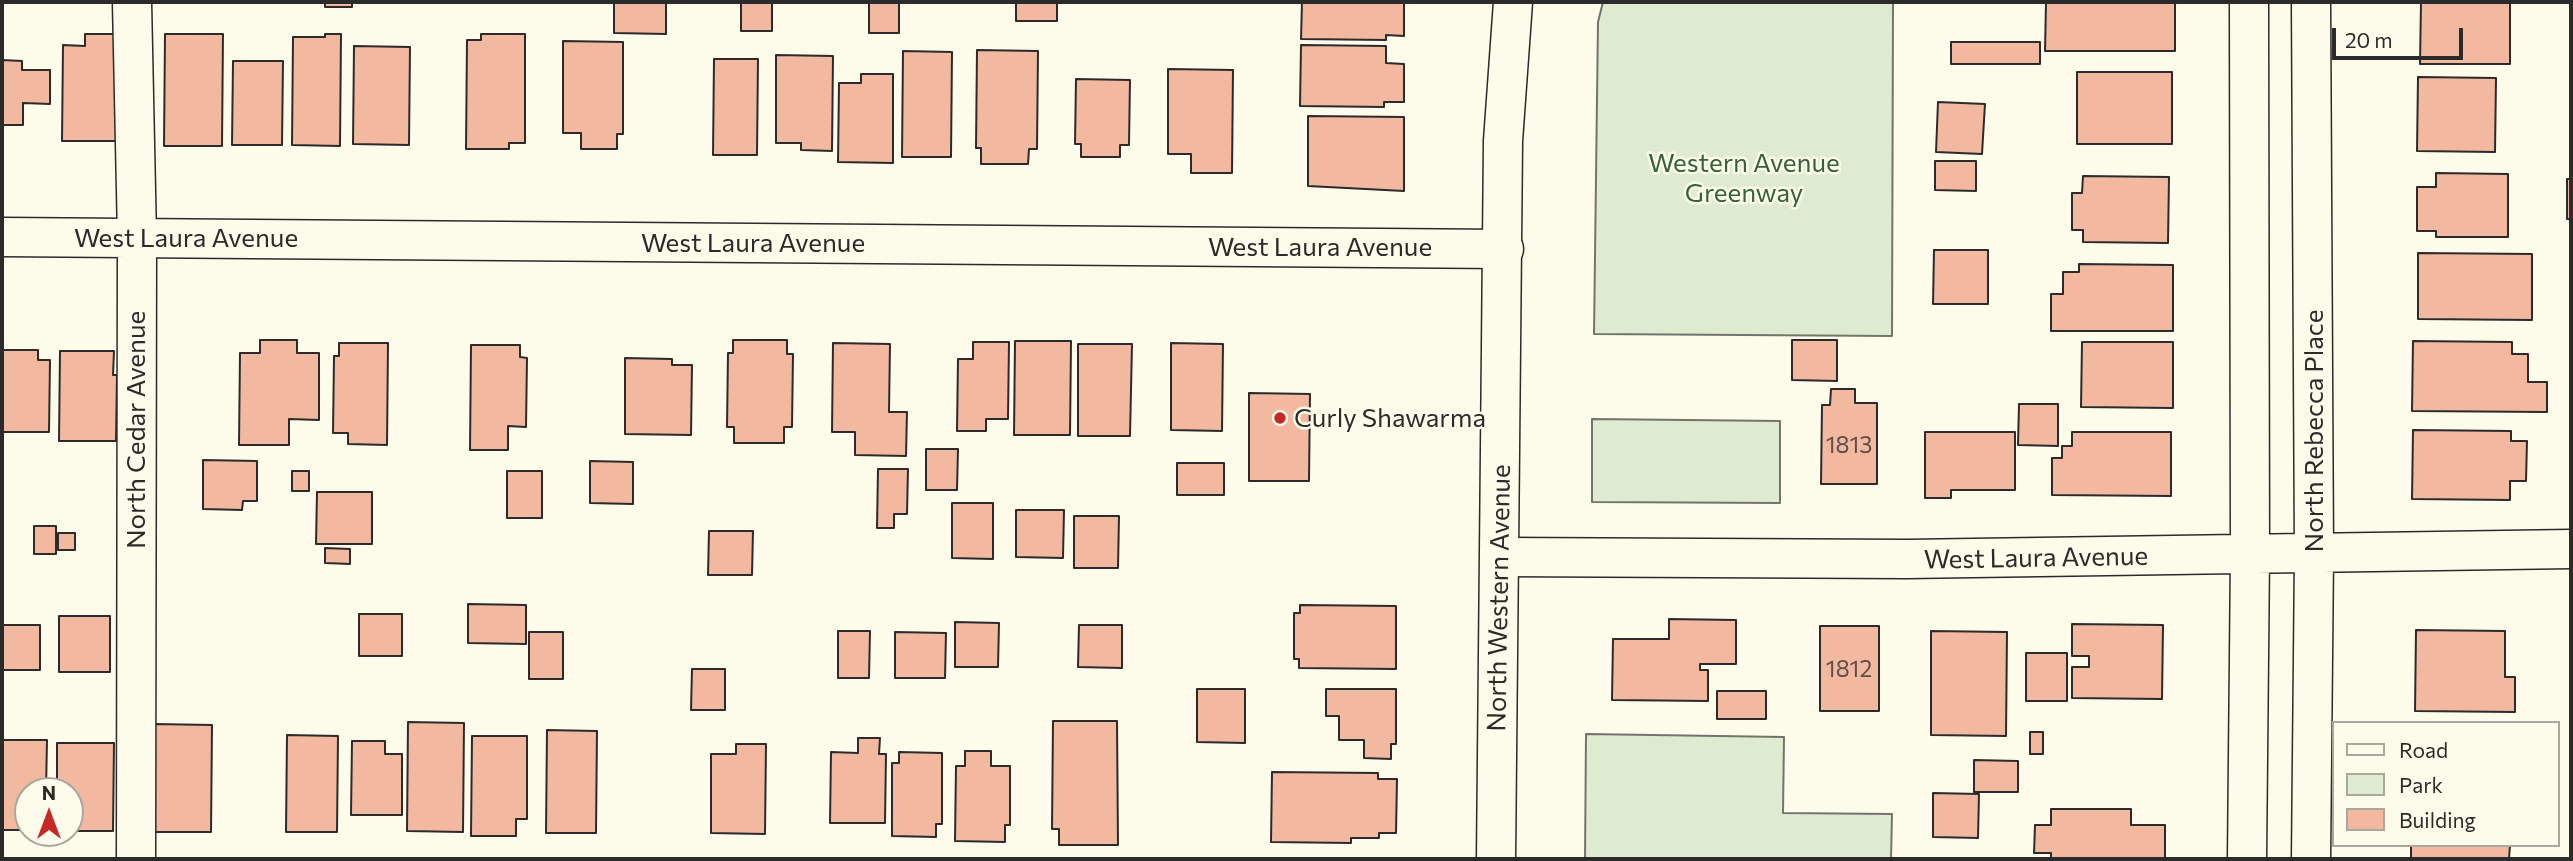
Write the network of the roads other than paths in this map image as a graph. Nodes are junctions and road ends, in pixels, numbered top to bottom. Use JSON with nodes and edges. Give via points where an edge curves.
{"nodes":[{"id":1,"x":132,"y":2,"type":"edge"},
{"id":2,"x":1513,"y":2,"type":"edge"},
{"id":3,"x":2249,"y":2,"type":"edge"},
{"id":4,"x":2311,"y":2,"type":"edge"},
{"id":5,"x":2,"y":237,"type":"edge"},
{"id":6,"x":136,"y":238,"type":"junction"},
{"id":7,"x":1504,"y":249,"type":"junction"},
{"id":8,"x":2571,"y":549,"type":"edge"},
{"id":9,"x":2250,"y":555,"type":"junction"},
{"id":10,"x":2314,"y":555,"type":"junction"},
{"id":11,"x":1500,"y":557,"type":"junction"},
{"id":12,"x":135,"y":859,"type":"edge"},
{"id":13,"x":1496,"y":859,"type":"edge"},
{"id":14,"x":2247,"y":859,"type":"edge"},
{"id":15,"x":2311,"y":859,"type":"edge"}],
"edges":[{"from":1,"to":6,"type":"street","name":"North Cedar Avenue"},
{"from":2,"to":7,"type":"street","name":"North Western Avenue","via":[[1505,90]]},
{"from":3,"to":9,"type":"street"},
{"from":4,"to":10,"type":"street","name":"North Rebecca Place"},
{"from":5,"to":6,"type":"street","name":"West Laura Avenue"},
{"from":6,"to":7,"type":"street","name":"West Laura Avenue"},
{"from":6,"to":12,"type":"street","name":"North Cedar Avenue"},
{"from":7,"to":11,"type":"street","name":"North Western Avenue"},
{"from":8,"to":10,"type":"street","name":"West Laura Avenue"},
{"from":9,"to":10,"type":"street","name":"West Laura Avenue"},
{"from":9,"to":11,"type":"street","name":"West Laura Avenue"},
{"from":9,"to":14,"type":"street"},
{"from":10,"to":15,"type":"street","name":"North Rebecca Place"},
{"from":11,"to":13,"type":"street","name":"North Western Avenue"}]}
